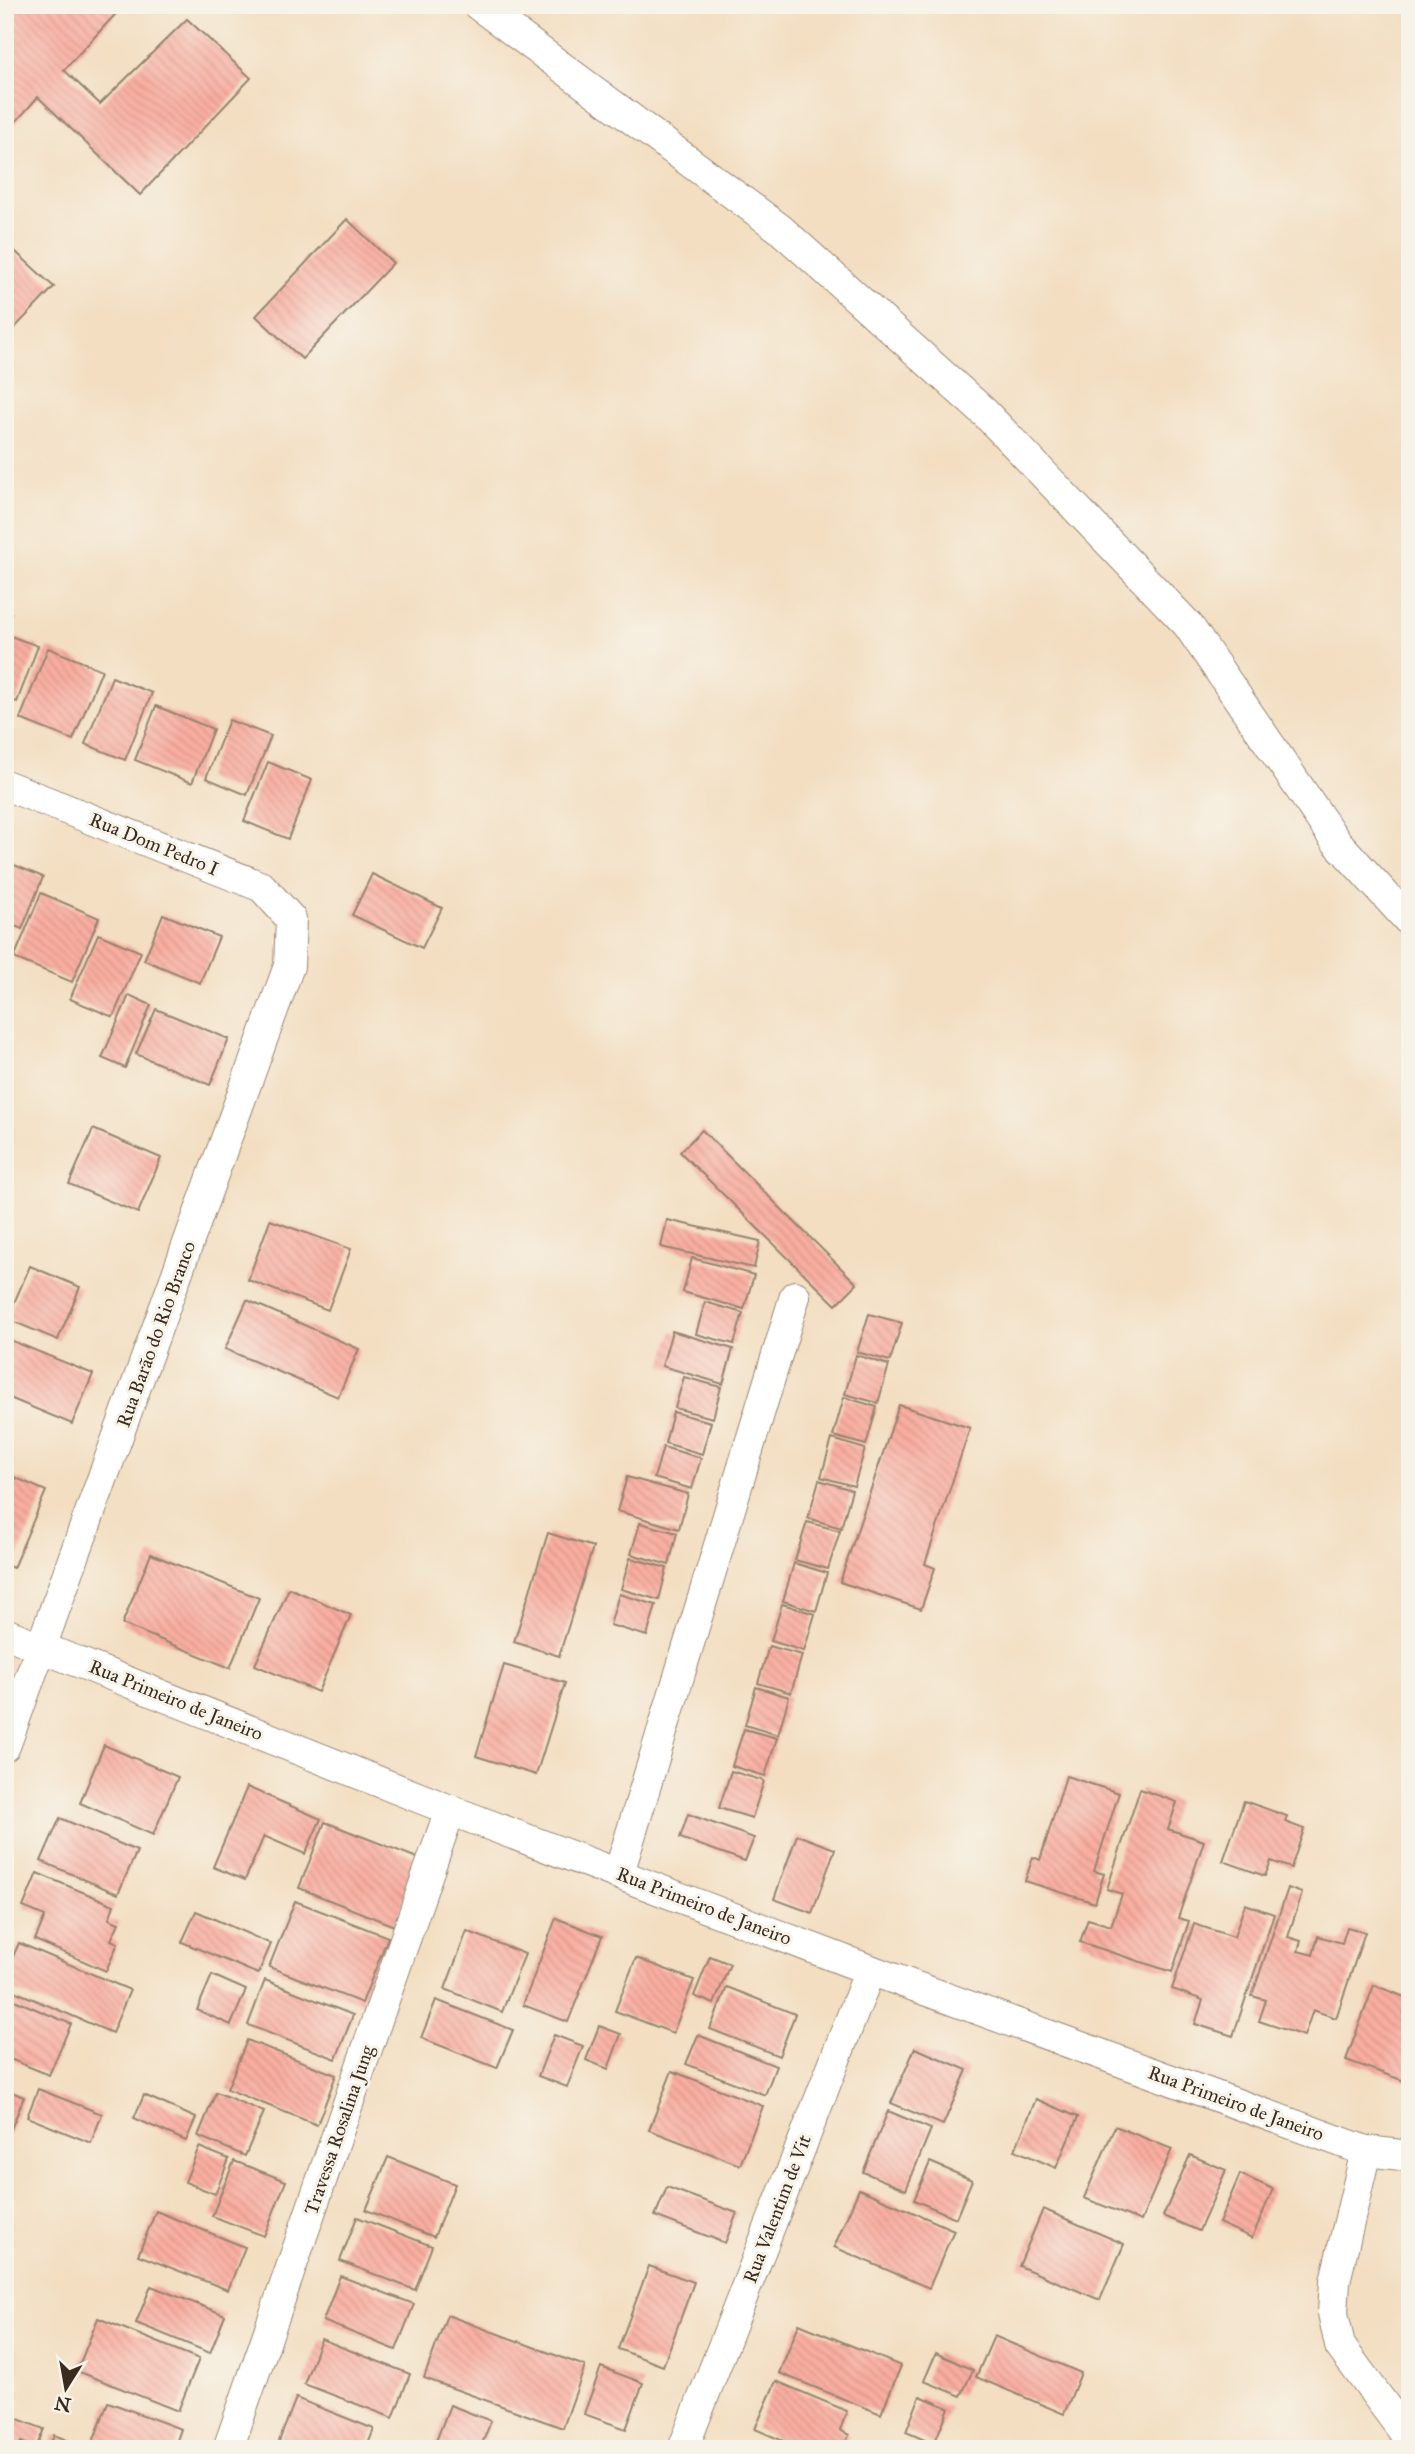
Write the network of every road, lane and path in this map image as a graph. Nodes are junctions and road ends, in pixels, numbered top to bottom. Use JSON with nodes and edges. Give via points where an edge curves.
{"nodes":[{"id":1,"x":478,"y":5,"type":"edge"},
{"id":2,"x":5,"y":785,"type":"edge"},
{"id":3,"x":291,"y":919,"type":"joint"},
{"id":4,"x":1410,"y":922,"type":"edge"},
{"id":5,"x":795,"y":1296,"type":"dead end"},
{"id":6,"x":5,"y":1633,"type":"edge"},
{"id":7,"x":42,"y":1647,"type":"junction"},
{"id":8,"x":5,"y":1746,"type":"edge"},
{"id":9,"x":450,"y":1810,"type":"junction"},
{"id":10,"x":619,"y":1873,"type":"junction"},
{"id":11,"x":870,"y":1970,"type":"junction"},
{"id":12,"x":1366,"y":2151,"type":"junction"},
{"id":13,"x":1410,"y":2157,"type":"edge"},
{"id":14,"x":1410,"y":2440,"type":"edge"},
{"id":15,"x":228,"y":2449,"type":"edge"},
{"id":16,"x":683,"y":2449,"type":"edge"}],
"edges":[{"from":1,"to":4,"type":"street","via":[[779,228],[985,413],[1188,625],[1335,840]]},
{"from":2,"to":3,"type":"street","name":"Rua Dom Pedro I","via":[[262,887]]},
{"from":3,"to":7,"type":"street","name":"Rua Barão do Rio Branco","via":[[289,966]]},
{"from":5,"to":10,"type":"street"},
{"from":6,"to":7,"type":"street","name":"Rua Primeiro de Janeiro"},
{"from":7,"to":8,"type":"street","name":"Rua Barão do Rio Branco"},
{"from":7,"to":9,"type":"street","name":"Rua Primeiro de Janeiro"},
{"from":9,"to":10,"type":"street","name":"Rua Primeiro de Janeiro"},
{"from":9,"to":15,"type":"street","name":"Travessa Rosalina Jung"},
{"from":10,"to":11,"type":"street","name":"Rua Primeiro de Janeiro"},
{"from":11,"to":12,"type":"street","name":"Rua Primeiro de Janeiro"},
{"from":11,"to":16,"type":"street","name":"Rua Valentim de Vit"},
{"from":12,"to":13,"type":"street","name":"Rua Primeiro de Janeiro"},
{"from":12,"to":14,"type":"street","via":[[1335,2281],[1333,2313],[1340,2346]]}]}
